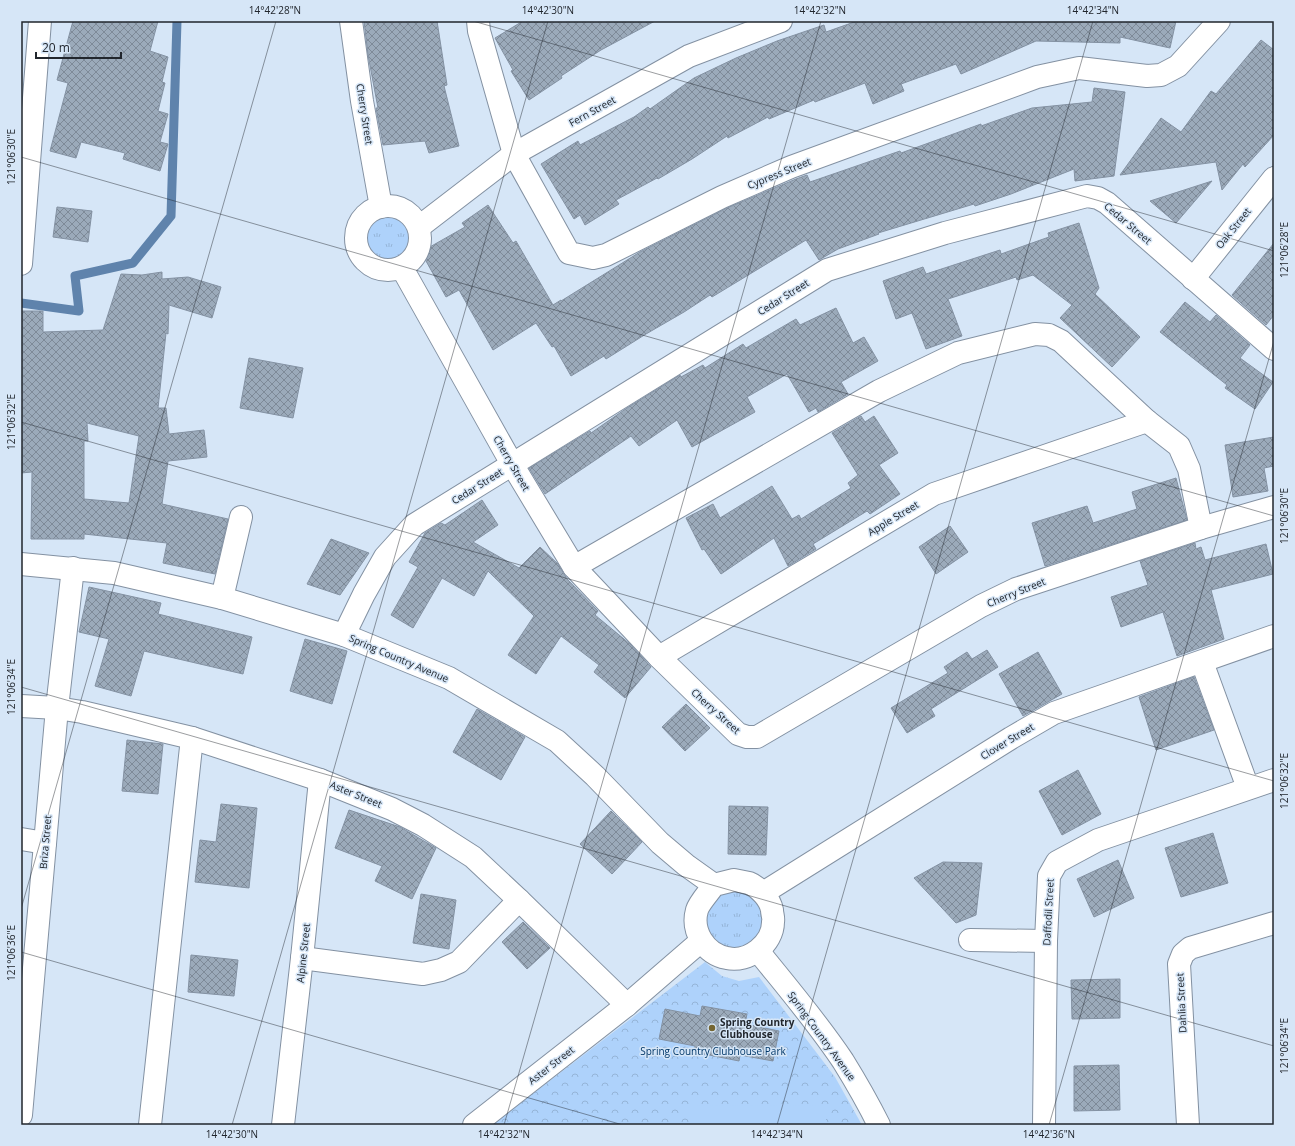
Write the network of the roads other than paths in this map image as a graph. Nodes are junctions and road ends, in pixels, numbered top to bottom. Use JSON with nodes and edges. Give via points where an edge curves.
{"nodes":[{"id":1,"x":40,"y":21,"type":"edge"},
{"id":2,"x":351,"y":21,"type":"edge"},
{"id":3,"x":781,"y":21,"type":"edge"},
{"id":4,"x":1219,"y":21,"type":"edge"},
{"id":5,"x":484,"y":24,"type":"edge"},
{"id":6,"x":514,"y":154,"type":"junction"},
{"id":7,"x":1274,"y":178,"type":"edge"},
{"id":8,"x":381,"y":207,"type":"junction"},
{"id":9,"x":419,"y":228,"type":"junction"},
{"id":10,"x":21,"y":264,"type":"edge"},
{"id":11,"x":402,"y":268,"type":"junction"},
{"id":12,"x":1193,"y":279,"type":"junction"},
{"id":13,"x":1274,"y":349,"type":"edge"},
{"id":14,"x":1147,"y":421,"type":"junction"},
{"id":15,"x":512,"y":464,"type":"junction"},
{"id":16,"x":1274,"y":507,"type":"edge"},
{"id":17,"x":240,"y":517,"type":"dead end"},
{"id":18,"x":1201,"y":528,"type":"junction"},
{"id":19,"x":21,"y":564,"type":"edge"},
{"id":20,"x":574,"y":567,"type":"junction"},
{"id":21,"x":73,"y":568,"type":"junction"},
{"id":22,"x":222,"y":598,"type":"junction"},
{"id":23,"x":344,"y":635,"type":"junction"},
{"id":24,"x":1274,"y":636,"type":"edge"},
{"id":25,"x":659,"y":657,"type":"junction"},
{"id":26,"x":1202,"y":662,"type":"junction"},
{"id":27,"x":21,"y":706,"type":"edge"},
{"id":28,"x":57,"y":708,"type":"junction"},
{"id":29,"x":192,"y":738,"type":"junction"},
{"id":30,"x":320,"y":780,"type":"junction"},
{"id":31,"x":1274,"y":780,"type":"edge"},
{"id":32,"x":1248,"y":788,"type":"junction"},
{"id":33,"x":21,"y":840,"type":"edge"},
{"id":34,"x":45,"y":843,"type":"junction"},
{"id":35,"x":714,"y":885,"type":"junction"},
{"id":36,"x":763,"y":893,"type":"junction"},
{"id":37,"x":519,"y":900,"type":"junction"},
{"id":38,"x":1274,"y":923,"type":"edge"},
{"id":39,"x":701,"y":940,"type":"junction"},
{"id":40,"x":970,"y":940,"type":"dead end"},
{"id":41,"x":1046,"y":941,"type":"junction"},
{"id":42,"x":758,"y":951,"type":"junction"},
{"id":43,"x":302,"y":958,"type":"junction"},
{"id":44,"x":627,"y":1005,"type":"junction"},
{"id":45,"x":21,"y":1115,"type":"edge"},
{"id":46,"x":150,"y":1125,"type":"edge"},
{"id":47,"x":283,"y":1125,"type":"edge"},
{"id":48,"x":474,"y":1125,"type":"edge"},
{"id":49,"x":879,"y":1125,"type":"edge"},
{"id":50,"x":1044,"y":1125,"type":"edge"},
{"id":51,"x":1188,"y":1125,"type":"edge"}],
"edges":[{"from":1,"to":10,"type":"street"},
{"from":2,"to":8,"type":"street","name":"Cherry Street"},
{"from":3,"to":6,"type":"street","name":"Fern Street","via":[[690,56]]},
{"from":4,"to":6,"type":"street","name":"Cypress Street","via":[[1178,66],[1162,75],[1147,76],[1079,68],[1037,77],[791,167],[722,197],[606,255],[593,258],[569,253]]},
{"from":5,"to":6,"type":"street","name":"Cypress Street"},
{"from":6,"to":9,"type":"street","name":"Fern Street"},
{"from":7,"to":12,"type":"street","name":"Oak Street"},
{"from":8,"to":9,"type":"street","via":[[397,207],[410,214]]},
{"from":8,"to":11,"type":"street","via":[[367,214],[358,226],[356,241],[361,256],[372,267],[387,271]]},
{"from":9,"to":11,"type":"street","via":[[420,243],[414,258]]},
{"from":11,"to":15,"type":"street","name":"Cherry Street"},
{"from":12,"to":13,"type":"street","name":"Cedar Street"},
{"from":12,"to":15,"type":"street","name":"Cedar Street","via":[[1107,203],[1098,198],[1087,196],[945,233],[827,270]]},
{"from":14,"to":18,"type":"street","via":[[1179,446],[1189,469]]},
{"from":14,"to":20,"type":"street","via":[[1061,341],[1049,335],[1035,334],[958,353],[879,391]]},
{"from":14,"to":25,"type":"street","name":"Apple Street","via":[[934,494]]},
{"from":15,"to":20,"type":"street","name":"Cherry Street"},
{"from":15,"to":23,"type":"street","name":"Cedar Street","via":[[414,525],[385,557]]},
{"from":16,"to":18,"type":"street","name":"Cherry Street"},
{"from":17,"to":22,"type":"street"},
{"from":18,"to":25,"type":"street","name":"Cherry Street","via":[[1016,589],[981,606],[757,738],[738,734]]},
{"from":19,"to":21,"type":"street","name":"Spring Country Avenue"},
{"from":20,"to":25,"type":"street","name":"Cherry Street"},
{"from":21,"to":22,"type":"street","name":"Spring Country Avenue","via":[[114,573]]},
{"from":21,"to":28,"type":"street","name":"Briza Street"},
{"from":22,"to":23,"type":"street","name":"Spring Country Avenue"},
{"from":23,"to":35,"type":"street","name":"Spring Country Avenue","via":[[449,678],[557,741],[660,843]]},
{"from":24,"to":26,"type":"street","name":"Clover Street"},
{"from":26,"to":32,"type":"street"},
{"from":26,"to":36,"type":"street","name":"Clover Street","via":[[1054,713]]},
{"from":27,"to":28,"type":"street","name":"Aster Street"},
{"from":28,"to":29,"type":"street","name":"Aster Street"},
{"from":28,"to":34,"type":"street","name":"Briza Street"},
{"from":29,"to":30,"type":"street","name":"Aster Street"},
{"from":29,"to":46,"type":"street"},
{"from":30,"to":37,"type":"street","name":"Aster Street","via":[[423,825],[473,857]]},
{"from":30,"to":43,"type":"street","name":"Alpine Street"},
{"from":31,"to":32,"type":"street","name":"Daffodil Street"},
{"from":32,"to":41,"type":"street","name":"Daffodil Street","via":[[1098,840],[1057,862],[1049,876]]},
{"from":33,"to":34,"type":"street"},
{"from":34,"to":45,"type":"street","name":"Briza Street"},
{"from":35,"to":36,"type":"street","via":[[734,880],[750,883]]},
{"from":35,"to":39,"type":"street","via":[[697,908],[695,925]]},
{"from":36,"to":42,"type":"street","via":[[771,907],[774,923],[769,939]]},
{"from":37,"to":43,"type":"street","via":[[459,962],[441,970],[423,974]]},
{"from":37,"to":44,"type":"street","name":"Aster Street"},
{"from":38,"to":51,"type":"street","name":"Dahlia Street","via":[[1190,948],[1183,954],[1179,964]]},
{"from":39,"to":42,"type":"street","via":[[712,952],[727,958],[743,958]]},
{"from":39,"to":44,"type":"street","name":"Aster Street"},
{"from":40,"to":41,"type":"street"},
{"from":41,"to":50,"type":"street","name":"Daffodil Street"},
{"from":42,"to":49,"type":"street","name":"Spring Country Avenue","via":[[813,1019],[842,1060]]},
{"from":43,"to":47,"type":"street","name":"Alpine Street"},
{"from":44,"to":48,"type":"street","name":"Aster Street"}]}
